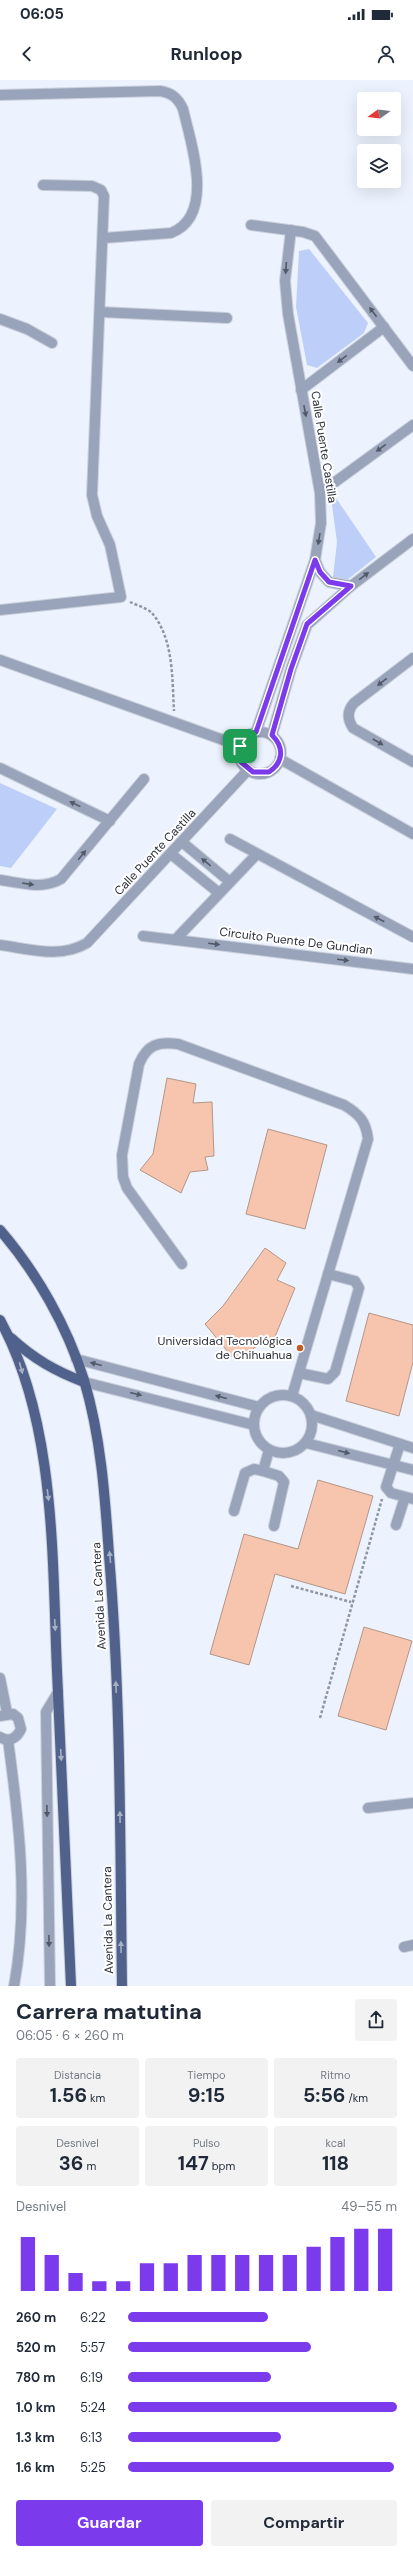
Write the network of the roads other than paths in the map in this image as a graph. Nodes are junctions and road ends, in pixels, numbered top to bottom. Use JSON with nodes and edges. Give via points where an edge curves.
{"nodes":[{"id":1,"x":0,"y":95,"type":"edge"},
{"id":2,"x":43,"y":185,"type":"dead end"},
{"id":3,"x":251,"y":225,"type":"dead end"},
{"id":4,"x":291,"y":230,"type":"junction"},
{"id":5,"x":104,"y":238,"type":"junction"},
{"id":6,"x":101,"y":312,"type":"junction"},
{"id":7,"x":227,"y":318,"type":"dead end"},
{"id":8,"x":0,"y":319,"type":"edge"},
{"id":9,"x":384,"y":327,"type":"junction"},
{"id":10,"x":52,"y":343,"type":"dead end"},
{"id":11,"x":413,"y":366,"type":"edge"},
{"id":12,"x":301,"y":390,"type":"junction"},
{"id":13,"x":413,"y":425,"type":"edge"},
{"id":14,"x":320,"y":492,"type":"junction"},
{"id":15,"x":413,"y":539,"type":"edge"},
{"id":16,"x":315,"y":560,"type":"junction"},
{"id":17,"x":351,"y":586,"type":"junction"},
{"id":18,"x":0,"y":610,"type":"edge"},
{"id":19,"x":413,"y":658,"type":"edge"},
{"id":20,"x":0,"y":660,"type":"edge"},
{"id":21,"x":278,"y":665,"type":"junction"},
{"id":22,"x":291,"y":669,"type":"junction"},
{"id":23,"x":256,"y":732,"type":"junction"},
{"id":24,"x":272,"y":735,"type":"junction"},
{"id":25,"x":240,"y":746,"type":"junction"},
{"id":26,"x":280,"y":760,"type":"junction"},
{"id":27,"x":413,"y":762,"type":"edge"},
{"id":28,"x":0,"y":768,"type":"edge"},
{"id":29,"x":248,"y":770,"type":"junction"},
{"id":30,"x":144,"y":778,"type":"dead end"},
{"id":31,"x":110,"y":821,"type":"junction"},
{"id":32,"x":413,"y":834,"type":"edge"},
{"id":33,"x":230,"y":839,"type":"dead end"},
{"id":34,"x":182,"y":842,"type":"junction"},
{"id":35,"x":171,"y":854,"type":"junction"},
{"id":36,"x":257,"y":854,"type":"junction"},
{"id":37,"x":0,"y":880,"type":"edge"},
{"id":38,"x":230,"y":882,"type":"junction"},
{"id":39,"x":220,"y":893,"type":"junction"},
{"id":40,"x":143,"y":936,"type":"dead end"},
{"id":41,"x":413,"y":937,"type":"edge"},
{"id":42,"x":176,"y":940,"type":"junction"},
{"id":43,"x":0,"y":945,"type":"edge"},
{"id":44,"x":413,"y":969,"type":"edge"},
{"id":45,"x":0,"y":1230,"type":"edge"},
{"id":46,"x":182,"y":1264,"type":"dead end"},
{"id":47,"x":328,"y":1274,"type":"junction"},
{"id":48,"x":0,"y":1320,"type":"edge"},
{"id":49,"x":8,"y":1335,"type":"junction"},
{"id":50,"x":76,"y":1359,"type":"junction"},
{"id":51,"x":299,"y":1373,"type":"junction"},
{"id":52,"x":84,"y":1382,"type":"junction"},
{"id":53,"x":292,"y":1396,"type":"junction"},
{"id":54,"x":259,"y":1407,"type":"junction"},
{"id":55,"x":311,"y":1415,"type":"junction"},
{"id":56,"x":254,"y":1425,"type":"junction"},
{"id":57,"x":306,"y":1443,"type":"junction"},
{"id":58,"x":400,"y":1444,"type":"junction"},
{"id":59,"x":413,"y":1448,"type":"edge"},
{"id":60,"x":269,"y":1450,"type":"junction"},
{"id":61,"x":393,"y":1464,"type":"junction"},
{"id":62,"x":413,"y":1470,"type":"edge"},
{"id":63,"x":263,"y":1471,"type":"junction"},
{"id":64,"x":409,"y":1498,"type":"edge"},
{"id":65,"x":234,"y":1511,"type":"dead end"},
{"id":66,"x":396,"y":1525,"type":"dead end"},
{"id":67,"x":274,"y":1526,"type":"dead end"},
{"id":68,"x":0,"y":1678,"type":"edge"},
{"id":69,"x":58,"y":1692,"type":"junction"},
{"id":70,"x":3,"y":1714,"type":"edge"},
{"id":71,"x":4,"y":1738,"type":"edge"},
{"id":72,"x":413,"y":1803,"type":"edge"},
{"id":73,"x":368,"y":1808,"type":"dead end"},
{"id":74,"x":14,"y":1986,"type":"edge"},
{"id":75,"x":50,"y":1986,"type":"edge"},
{"id":76,"x":71,"y":1986,"type":"edge"},
{"id":77,"x":122,"y":1986,"type":"edge"}],
"edges":[{"from":1,"to":5,"type":"street","via":[[160,91],[174,95],[183,109],[197,177],[194,206],[188,220],[178,230],[170,233]]},
{"from":2,"to":5,"type":"street","via":[[92,186],[101,190],[104,202]]},
{"from":3,"to":4,"type":"street"},
{"from":9,"to":4,"type":"street","one_way":true,"via":[[320,241],[309,233]]},
{"from":4,"to":12,"type":"street","name":"Calle Puente Castilla","one_way":true,"via":[[286,265],[286,298]]},
{"from":5,"to":6,"type":"street"},
{"from":6,"to":7,"type":"street"},
{"from":6,"to":18,"type":"street","via":[[92,495],[97,516],[110,546],[121,597]]},
{"from":8,"to":10,"type":"street","via":[[27,329]]},
{"from":9,"to":11,"type":"street"},
{"from":9,"to":12,"type":"street","one_way":true},
{"from":12,"to":14,"type":"street","name":"Calle Puente Castilla","one_way":true},
{"from":13,"to":14,"type":"street","one_way":true},
{"from":14,"to":16,"type":"street","name":"Calle Puente Castilla","one_way":true,"via":[[321,523]]},
{"from":17,"to":15,"type":"street","one_way":true},
{"from":16,"to":17,"type":"street","via":[[320,572],[329,582]]},
{"from":16,"to":21,"type":"street","name":"Calle Puente Castilla"},
{"from":17,"to":22,"type":"street","via":[[312,618],[304,632]]},
{"from":19,"to":27,"type":"street","one_way":true,"via":[[354,703],[348,713],[353,728]]},
{"from":20,"to":25,"type":"street"},
{"from":21,"to":22,"type":"street"},
{"from":21,"to":23,"type":"street","name":"Calle Puente Castilla"},
{"from":22,"to":24,"type":"street"},
{"from":23,"to":24,"type":"street"},
{"from":23,"to":25,"type":"street","via":[[246,736]]},
{"from":24,"to":26,"type":"street","via":[[281,749]]},
{"from":25,"to":29,"type":"street","via":[[241,762]]},
{"from":26,"to":29,"type":"street","via":[[274,769],[264,773]]},
{"from":26,"to":32,"type":"street"},
{"from":31,"to":28,"type":"street","one_way":true},
{"from":29,"to":34,"type":"street","name":"Calle Puente Castilla"},
{"from":30,"to":31,"type":"street"},
{"from":37,"to":31,"type":"street","one_way":true,"via":[[38,886],[55,883],[67,873]]},
{"from":33,"to":36,"type":"street"},
{"from":34,"to":35,"type":"street","name":"Calle Puente Castilla"},
{"from":38,"to":34,"type":"street","one_way":true},
{"from":35,"to":39,"type":"street"},
{"from":35,"to":43,"type":"street","name":"Calle Puente Castilla","via":[[96,935],[78,949],[55,953]]},
{"from":36,"to":38,"type":"street"},
{"from":41,"to":36,"type":"street","one_way":true},
{"from":38,"to":39,"type":"street"},
{"from":39,"to":42,"type":"street"},
{"from":40,"to":42,"type":"street","name":"Circuito Puente De Gundian"},
{"from":42,"to":44,"type":"street","name":"Circuito Puente De Gundian","one_way":true},
{"from":45,"to":50,"type":"main road","name":"Avenida La Cantera","via":[[35,1278],[59,1320]]},
{"from":46,"to":47,"type":"street","via":[[127,1188],[121,1165],[139,1064],[143,1054],[159,1043],[178,1044],[344,1105],[364,1120],[368,1138]]},
{"from":47,"to":51,"type":"street"},
{"from":47,"to":51,"type":"street","via":[[355,1281],[359,1288],[335,1372],[328,1379]]},
{"from":48,"to":49,"type":"main road"},
{"from":49,"to":52,"type":"main road","via":[[40,1362],[57,1372]]},
{"from":49,"to":69,"type":"main road","one_way":true,"via":[[38,1430],[45,1470],[50,1511]]},
{"from":50,"to":52,"type":"main road","name":"Avenida La Cantera"},
{"from":54,"to":50,"type":"street","one_way":true},
{"from":51,"to":53,"type":"street"},
{"from":52,"to":56,"type":"street","one_way":true},
{"from":77,"to":52,"type":"main road","name":"Avenida La Cantera","one_way":true,"via":[[114,1610],[102,1466]]},
{"from":53,"to":54,"type":"street","via":[[274,1396]]},
{"from":53,"to":55,"type":"street","via":[[307,1407]]},
{"from":54,"to":56,"type":"street"},
{"from":55,"to":57,"type":"street","via":[[312,1429]]},
{"from":55,"to":58,"type":"street"},
{"from":56,"to":60,"type":"street","via":[[256,1435]]},
{"from":57,"to":60,"type":"street","via":[[289,1453]]},
{"from":57,"to":61,"type":"street","one_way":true},
{"from":58,"to":59,"type":"street"},
{"from":58,"to":61,"type":"street"},
{"from":60,"to":63,"type":"street"},
{"from":61,"to":62,"type":"street"},
{"from":61,"to":64,"type":"street","via":[[386,1487],[391,1493]]},
{"from":63,"to":65,"type":"street","via":[[254,1469],[245,1473]]},
{"from":63,"to":67,"type":"street","via":[[280,1476],[284,1482]]},
{"from":64,"to":66,"type":"street"},
{"from":68,"to":70,"type":"street"},
{"from":69,"to":75,"type":"street","one_way":true,"via":[[46,1712]]},
{"from":69,"to":76,"type":"main road","one_way":true},
{"from":70,"to":71,"type":"street","via":[[18,1718],[21,1729],[14,1738]]},
{"from":71,"to":74,"type":"street","via":[[17,1808],[21,1887],[21,1930]]},
{"from":72,"to":73,"type":"street"}]}
